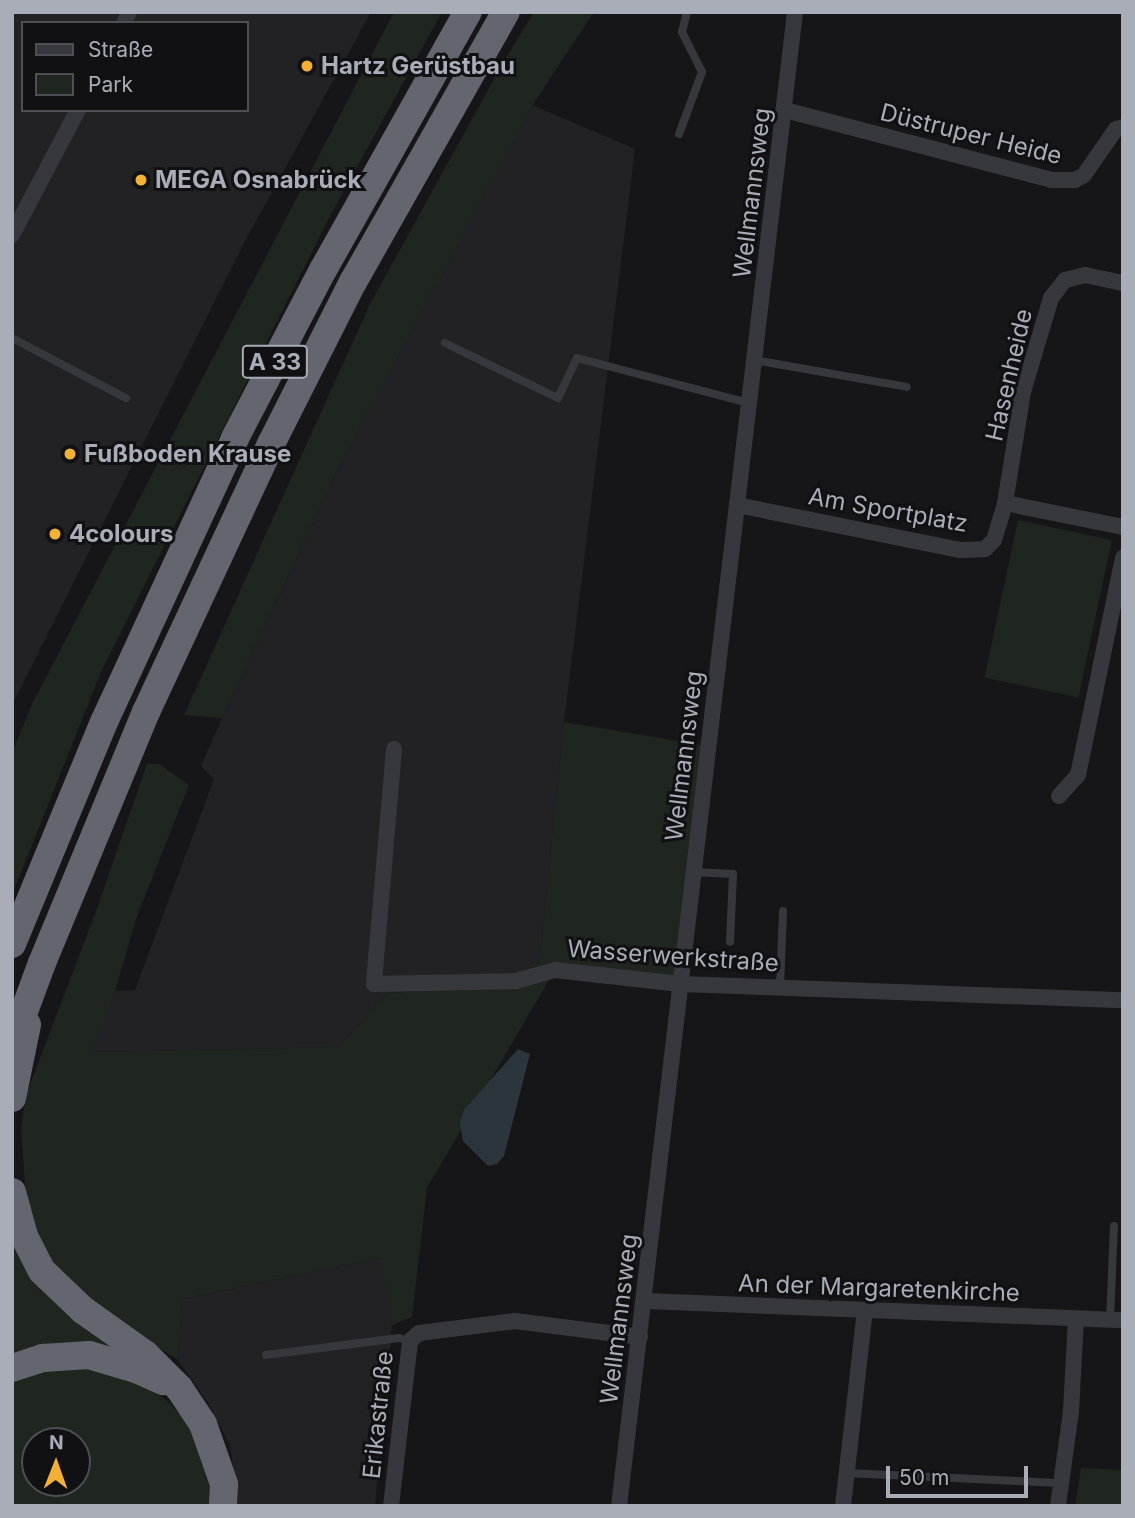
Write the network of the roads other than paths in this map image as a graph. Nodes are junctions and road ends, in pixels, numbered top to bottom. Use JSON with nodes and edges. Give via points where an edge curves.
{"nodes":[{"id":1,"x":468,"y":12,"type":"edge"},
{"id":2,"x":506,"y":12,"type":"edge"},
{"id":3,"x":687,"y":12,"type":"edge"},
{"id":4,"x":795,"y":12,"type":"edge"},
{"id":5,"x":785,"y":110,"type":"junction"},
{"id":6,"x":77,"y":112,"type":"edge"},
{"id":7,"x":1123,"y":127,"type":"edge"},
{"id":8,"x":679,"y":134,"type":"dead end"},
{"id":9,"x":12,"y":235,"type":"edge"},
{"id":10,"x":1123,"y":284,"type":"edge"},
{"id":11,"x":12,"y":338,"type":"edge"},
{"id":12,"x":445,"y":343,"type":"dead end"},
{"id":13,"x":754,"y":360,"type":"junction"},
{"id":14,"x":906,"y":387,"type":"dead end"},
{"id":15,"x":125,"y":398,"type":"dead end"},
{"id":16,"x":749,"y":403,"type":"junction"},
{"id":17,"x":1005,"y":503,"type":"junction"},
{"id":18,"x":737,"y":505,"type":"junction"},
{"id":19,"x":1123,"y":527,"type":"edge"},
{"id":20,"x":1123,"y":558,"type":"edge"},
{"id":21,"x":394,"y":749,"type":"dead end"},
{"id":22,"x":1059,"y":796,"type":"dead end"},
{"id":23,"x":693,"y":872,"type":"junction"},
{"id":24,"x":783,"y":911,"type":"dead end"},
{"id":25,"x":730,"y":942,"type":"dead end"},
{"id":26,"x":12,"y":944,"type":"edge"},
{"id":27,"x":41,"y":963,"type":"junction"},
{"id":28,"x":680,"y":984,"type":"junction"},
{"id":29,"x":780,"y":987,"type":"junction"},
{"id":30,"x":1123,"y":1000,"type":"edge"},
{"id":31,"x":12,"y":1044,"type":"edge"},
{"id":32,"x":12,"y":1098,"type":"edge"},
{"id":33,"x":12,"y":1192,"type":"edge"},
{"id":34,"x":1114,"y":1226,"type":"dead end"},
{"id":35,"x":646,"y":1301,"type":"junction"},
{"id":36,"x":865,"y":1310,"type":"junction"},
{"id":37,"x":1076,"y":1319,"type":"junction"},
{"id":38,"x":1117,"y":1320,"type":"edge"},
{"id":39,"x":414,"y":1337,"type":"junction"},
{"id":40,"x":640,"y":1337,"type":"junction"},
{"id":41,"x":266,"y":1355,"type":"dead end"},
{"id":42,"x":12,"y":1368,"type":"edge"},
{"id":43,"x":178,"y":1388,"type":"junction"},
{"id":44,"x":846,"y":1474,"type":"junction"},
{"id":45,"x":1061,"y":1483,"type":"junction"},
{"id":46,"x":223,"y":1506,"type":"edge"},
{"id":47,"x":391,"y":1506,"type":"edge"},
{"id":48,"x":619,"y":1506,"type":"edge"},
{"id":49,"x":843,"y":1506,"type":"edge"},
{"id":50,"x":1058,"y":1506,"type":"edge"}],
"edges":[{"from":1,"to":26,"type":"highway","number":"A 33","via":[[235,438],[100,730]]},
{"from":2,"to":27,"type":"highway","number":"A 33","via":[[353,282],[271,444],[132,743]]},
{"from":3,"to":8,"type":"lane","via":[[682,32],[702,72]]},
{"from":4,"to":5,"type":"street","name":"Wellmannsweg"},
{"from":5,"to":7,"type":"street","name":"Düstruper Heide","via":[[1052,180],[1075,180],[1084,175],[1116,129]]},
{"from":5,"to":13,"type":"street","name":"Wellmannsweg"},
{"from":6,"to":9,"type":"street"},
{"from":10,"to":17,"type":"street","name":"Hasenheide","via":[[1085,275],[1065,280],[1051,298],[1023,392]]},
{"from":11,"to":15,"type":"lane"},
{"from":12,"to":16,"type":"lane","via":[[558,398],[577,358]]},
{"from":13,"to":14,"type":"lane"},
{"from":13,"to":16,"type":"street","name":"Wellmannsweg"},
{"from":16,"to":18,"type":"street","name":"Wellmannsweg"},
{"from":17,"to":18,"type":"street","name":"Am Sportplatz","via":[[994,540],[985,549],[961,550]]},
{"from":17,"to":19,"type":"street","name":"Am Sportplatz"},
{"from":18,"to":23,"type":"street","name":"Wellmannsweg"},
{"from":20,"to":22,"type":"street","via":[[1078,775]]},
{"from":21,"to":28,"type":"street","name":"Wasserwerkstraße","via":[[374,984],[516,981],[555,970]]},
{"from":23,"to":25,"type":"lane","via":[[733,874]]},
{"from":23,"to":28,"type":"street","name":"Wellmannsweg"},
{"from":24,"to":29,"type":"lane"},
{"from":27,"to":31,"type":"highway","number":"A 33"},
{"from":27,"to":32,"type":"highway"},
{"from":28,"to":29,"type":"street","name":"Wasserwerkstraße"},
{"from":28,"to":35,"type":"street","name":"Wellmannsweg"},
{"from":29,"to":30,"type":"street","name":"Wasserwerkstraße"},
{"from":33,"to":43,"type":"highway","via":[[24,1236],[42,1271],[83,1310],[146,1354]]},
{"from":34,"to":38,"type":"lane","name":"An der Margaretenkirche"},
{"from":35,"to":36,"type":"street","name":"An der Margaretenkirche"},
{"from":35,"to":40,"type":"street","name":"Wellmannsweg"},
{"from":36,"to":37,"type":"street","name":"An der Margaretenkirche"},
{"from":36,"to":44,"type":"street"},
{"from":37,"to":38,"type":"street","name":"An der Margaretenkirche"},
{"from":37,"to":45,"type":"street"},
{"from":39,"to":40,"type":"street","via":[[515,1321]]},
{"from":39,"to":41,"type":"lane"},
{"from":39,"to":47,"type":"street","name":"Erikastraße"},
{"from":40,"to":48,"type":"street","name":"Wellmannsweg"},
{"from":42,"to":43,"type":"highway","via":[[43,1358],[89,1355]]},
{"from":43,"to":46,"type":"highway","via":[[203,1424],[224,1484]]},
{"from":44,"to":45,"type":"lane"},
{"from":44,"to":49,"type":"street"},
{"from":45,"to":50,"type":"street"}]}
